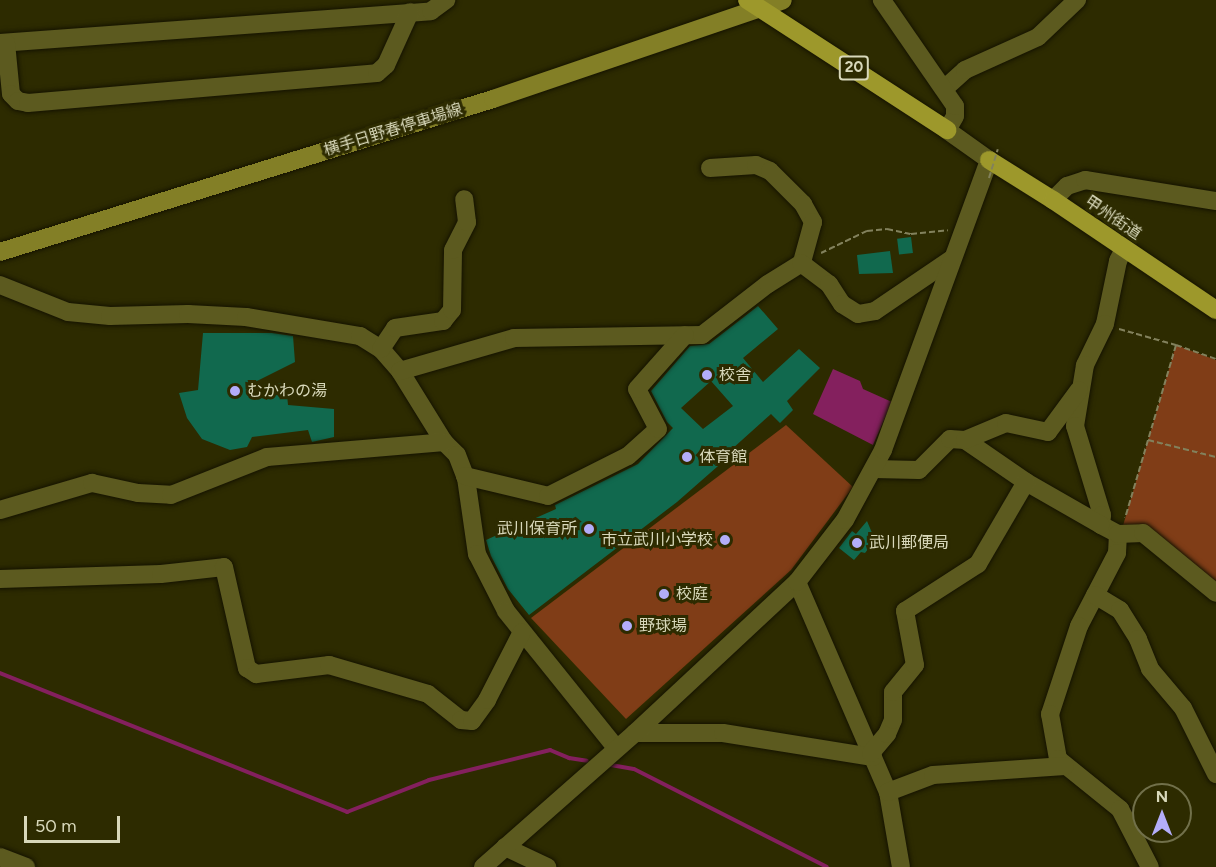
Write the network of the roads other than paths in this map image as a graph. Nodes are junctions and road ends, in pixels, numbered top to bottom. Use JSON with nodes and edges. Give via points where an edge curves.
{"nodes":[{"id":1,"x":446,"y":0,"type":"edge"},
{"id":2,"x":783,"y":0,"type":"edge"},
{"id":3,"x":882,"y":0,"type":"edge"},
{"id":4,"x":1077,"y":0,"type":"edge"},
{"id":5,"x":753,"y":5,"type":"edge"},
{"id":6,"x":410,"y":12,"type":"junction"},
{"id":7,"x":3,"y":43,"type":"edge"},
{"id":8,"x":944,"y":89,"type":"junction"},
{"id":9,"x":947,"y":130,"type":"junction"},
{"id":10,"x":992,"y":162,"type":"junction"},
{"id":11,"x":710,"y":168,"type":"dead end"},
{"id":12,"x":464,"y":199,"type":"dead end"},
{"id":13,"x":1053,"y":200,"type":"junction"},
{"id":14,"x":1216,"y":201,"type":"edge"},
{"id":15,"x":1124,"y":249,"type":"junction"},
{"id":16,"x":0,"y":252,"type":"edge"},
{"id":17,"x":953,"y":258,"type":"junction"},
{"id":18,"x":802,"y":262,"type":"road end"},
{"id":19,"x":0,"y":285,"type":"edge"},
{"id":20,"x":1216,"y":310,"type":"edge"},
{"id":21,"x":685,"y":335,"type":"junction"},
{"id":22,"x":381,"y":349,"type":"junction"},
{"id":23,"x":400,"y":371,"type":"junction"},
{"id":24,"x":1080,"y":388,"type":"junction"},
{"id":25,"x":965,"y":440,"type":"junction"},
{"id":26,"x":444,"y":442,"type":"junction"},
{"id":27,"x":874,"y":469,"type":"junction"},
{"id":28,"x":465,"y":476,"type":"junction"},
{"id":29,"x":1026,"y":482,"type":"junction"},
{"id":30,"x":0,"y":510,"type":"edge"},
{"id":31,"x":1101,"y":525,"type":"junction"},
{"id":32,"x":1118,"y":534,"type":"junction"},
{"id":33,"x":0,"y":579,"type":"edge"},
{"id":34,"x":797,"y":582,"type":"junction"},
{"id":35,"x":1216,"y":593,"type":"edge"},
{"id":36,"x":1095,"y":595,"type":"junction"},
{"id":37,"x":522,"y":632,"type":"junction"},
{"id":38,"x":635,"y":733,"type":"junction"},
{"id":39,"x":616,"y":748,"type":"junction"},
{"id":40,"x":872,"y":755,"type":"junction"},
{"id":41,"x":1065,"y":766,"type":"junction"},
{"id":42,"x":1216,"y":774,"type":"edge"},
{"id":43,"x":888,"y":792,"type":"junction"},
{"id":44,"x":505,"y":848,"type":"junction"},
{"id":45,"x":0,"y":856,"type":"edge"},
{"id":46,"x":26,"y":867,"type":"edge"},
{"id":47,"x":483,"y":867,"type":"edge"},
{"id":48,"x":546,"y":867,"type":"edge"},
{"id":49,"x":901,"y":867,"type":"edge"},
{"id":50,"x":1150,"y":867,"type":"edge"}],
"edges":[{"from":1,"to":6,"type":"street","via":[[431,11]]},
{"from":2,"to":5,"type":"main road","name":"横手日野春停車場線"},
{"from":3,"to":8,"type":"street"},
{"from":4,"to":8,"type":"street","via":[[1038,37],[965,70]]},
{"from":5,"to":9,"type":"highway","number":"20"},
{"from":5,"to":16,"type":"main road","name":"横手日野春停車場線","via":[[493,99]]},
{"from":6,"to":7,"type":"street"},
{"from":6,"to":7,"type":"street","via":[[386,65],[377,73],[39,102],[18,101],[11,94]]},
{"from":8,"to":9,"type":"street","via":[[955,106],[955,116]]},
{"from":9,"to":10,"type":"street"},
{"from":10,"to":13,"type":"highway","name":"甲州街道"},
{"from":10,"to":17,"type":"street"},
{"from":11,"to":18,"type":"street","via":[[756,165],[770,171],[803,204],[813,222]]},
{"from":12,"to":22,"type":"street","via":[[467,222],[453,250],[452,310],[443,321],[395,328]]},
{"from":13,"to":14,"type":"street","via":[[1067,186],[1084,180]]},
{"from":13,"to":15,"type":"highway","name":"甲州街道"},
{"from":15,"to":20,"type":"highway","name":"甲州街道"},
{"from":15,"to":24,"type":"street","via":[[1105,324],[1085,365]]},
{"from":17,"to":21,"type":"street","via":[[875,311],[858,314],[842,304],[829,284],[801,263],[702,335]]},
{"from":17,"to":27,"type":"street"},
{"from":19,"to":22,"type":"street","via":[[76,313],[246,317],[360,336]]},
{"from":21,"to":23,"type":"street","via":[[514,338]]},
{"from":21,"to":28,"type":"street","via":[[637,389],[658,429],[628,456],[548,496]]},
{"from":22,"to":23,"type":"street"},
{"from":23,"to":26,"type":"street"},
{"from":24,"to":25,"type":"street","via":[[1048,432],[1006,423]]},
{"from":24,"to":31,"type":"street","via":[[1075,426],[1102,515]]},
{"from":25,"to":27,"type":"street","via":[[950,439],[919,470]]},
{"from":25,"to":29,"type":"street"},
{"from":26,"to":28,"type":"street","via":[[457,456]]},
{"from":26,"to":30,"type":"street","via":[[267,457],[171,495],[92,483]]},
{"from":27,"to":34,"type":"street","via":[[831,540]]},
{"from":28,"to":37,"type":"street","via":[[477,554],[506,611]]},
{"from":29,"to":31,"type":"street"},
{"from":29,"to":40,"type":"street","via":[[978,564],[905,611],[915,665],[893,692],[892,720]]},
{"from":31,"to":32,"type":"street"},
{"from":32,"to":35,"type":"street","via":[[1143,533]]},
{"from":32,"to":36,"type":"street","via":[[1117,553]]},
{"from":33,"to":37,"type":"street","via":[[161,574],[224,567],[247,668],[256,674],[330,665],[428,694],[461,720],[472,721],[487,700]]},
{"from":34,"to":38,"type":"street"},
{"from":34,"to":40,"type":"street"},
{"from":36,"to":41,"type":"street","via":[[1078,626],[1050,714],[1058,759]]},
{"from":36,"to":42,"type":"street","via":[[1120,610],[1150,669],[1183,708]]},
{"from":37,"to":39,"type":"street"},
{"from":38,"to":39,"type":"street"},
{"from":38,"to":40,"type":"street","via":[[723,733]]},
{"from":39,"to":44,"type":"street"},
{"from":40,"to":43,"type":"street"},
{"from":41,"to":43,"type":"street","via":[[933,775]]},
{"from":41,"to":50,"type":"street","via":[[1120,809]]},
{"from":43,"to":49,"type":"street"},
{"from":44,"to":47,"type":"street"},
{"from":44,"to":48,"type":"street"},
{"from":45,"to":46,"type":"street"}]}
